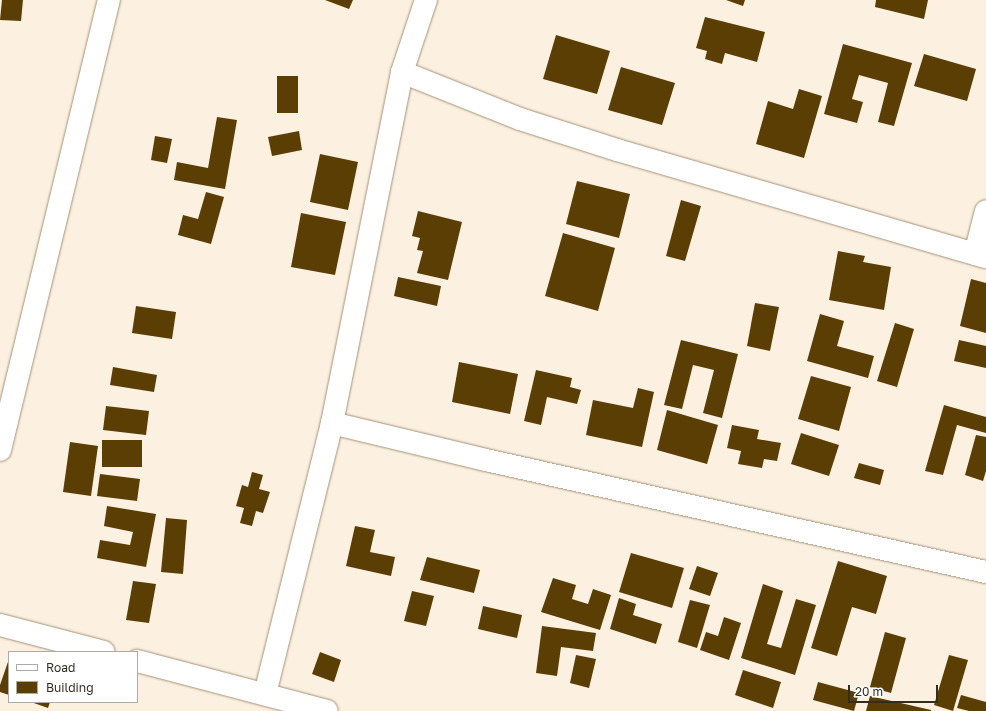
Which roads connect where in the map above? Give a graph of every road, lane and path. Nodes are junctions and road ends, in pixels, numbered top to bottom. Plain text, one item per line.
1 (109, 0) edge
2 (426, 0) edge
3 (402, 72) junction
4 (986, 211) edge
5 (980, 255) edge
6 (332, 423) junction
7 (0, 450) edge
8 (986, 572) edge
9 (0, 625) edge
10 (100, 651) edge
11 (138, 661) edge
12 (265, 694) junction
13 (327, 711) edge

1 - 7 street
2 - 3 street
3 - 5 street
3 - 6 street
4 - 5 street
6 - 8 street
6 - 12 street
9 - 10 street
11 - 12 street
12 - 13 street

